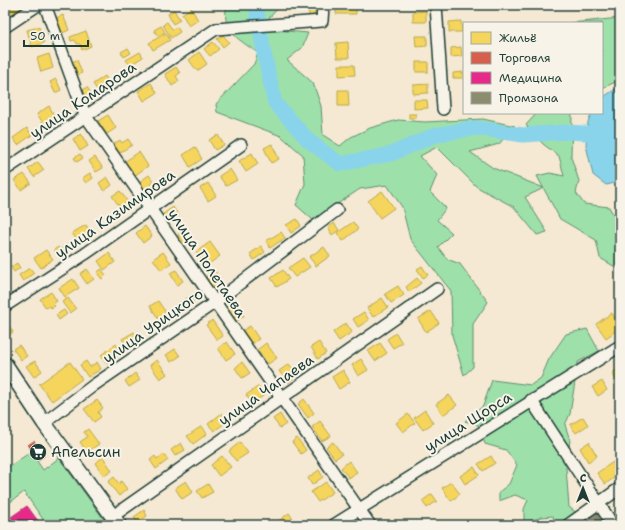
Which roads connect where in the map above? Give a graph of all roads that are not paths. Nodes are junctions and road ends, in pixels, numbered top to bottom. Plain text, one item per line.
1 (38, 5) edge
2 (45, 5) edge
3 (323, 5) edge
4 (436, 5) edge
5 (5, 27) edge
6 (443, 109) dead end
7 (85, 116) junction
8 (241, 145) dead end
9 (5, 170) edge
10 (151, 208) junction
11 (337, 210) dead end
12 (437, 289) dead end
13 (214, 303) junction
14 (5, 306) edge
15 (620, 346) edge
16 (5, 364) edge
17 (282, 397) junction
18 (531, 400) junction
19 (44, 423) junction
20 (620, 488) edge
21 (598, 503) junction
22 (358, 509) junction
23 (116, 520) edge
24 (334, 525) edge
25 (370, 525) edge
26 (568, 525) edge
27 (613, 525) edge

1 - 5 street
2 - 7 street, улица Полетаева
3 - 7 street, улица Комарова
4 - 6 street
7 - 9 street, улица Комарова
7 - 10 street, улица Полетаева
8 - 10 street, улица Казимирова
10 - 13 street, улица Полетаева
10 - 14 street, улица Казимирова
11 - 13 street, улица Урицкого
12 - 17 street, улица Чапаева
13 - 17 street, улица Полетаева
13 - 19 street, улица Урицкого
15 - 18 street, улица Щорса
16 - 19 main road
17 - 22 street, улица Полетаева
17 - 23 street, улица Чапаева
18 - 21 street
18 - 22 street, улица Щорса
19 - 23 main road
20 - 21 street
21 - 26 street
21 - 27 street
22 - 24 street, улица Щорса
22 - 25 street, улица Полетаева

